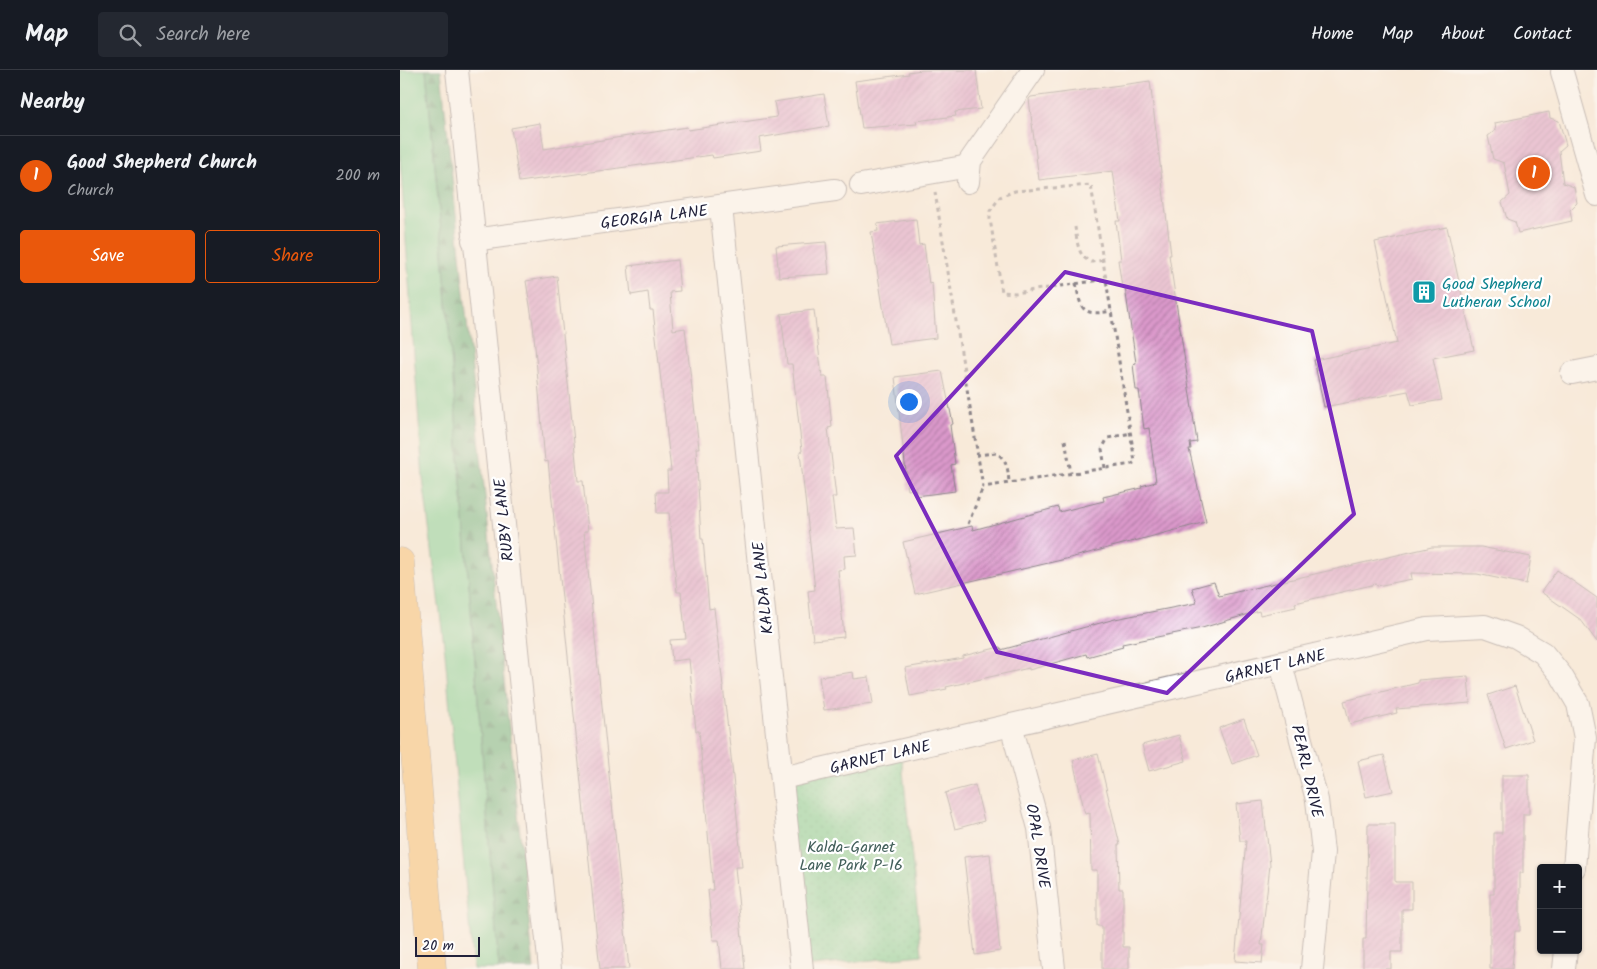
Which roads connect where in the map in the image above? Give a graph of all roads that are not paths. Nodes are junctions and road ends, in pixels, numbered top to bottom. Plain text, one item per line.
1 (457, 70) edge
2 (1033, 70) edge
3 (1561, 71) edge
4 (861, 185) dead end
5 (835, 190) dead end
6 (1597, 195) edge
7 (721, 207) junction
8 (473, 240) junction
9 (1597, 368) edge
10 (1572, 373) dead end
11 (400, 562) edge
12 (1281, 664) junction
13 (1011, 725) junction
14 (782, 778) junction
15 (1574, 864) edge
16 (1566, 954) edge
17 (432, 969) edge
18 (550, 969) edge
19 (802, 969) edge
20 (1054, 969) edge
21 (1312, 969) edge
22 (1564, 969) edge

1 - 8 street, RUBY LANE
2 - 4 street
3 - 6 street
5 - 7 street, GEORGIA LANE
7 - 8 street, GEORGIA LANE
7 - 14 street, KALDA LANE
8 - 18 street, RUBY LANE
9 - 10 street
11 - 17 highway
12 - 13 street, GARNET LANE
12 - 15 street, GARNET LANE
12 - 21 street, PEARL DRIVE
13 - 14 street, GARNET LANE
13 - 20 street, OPAL DRIVE
14 - 19 street, KALDA LANE
16 - 22 street

